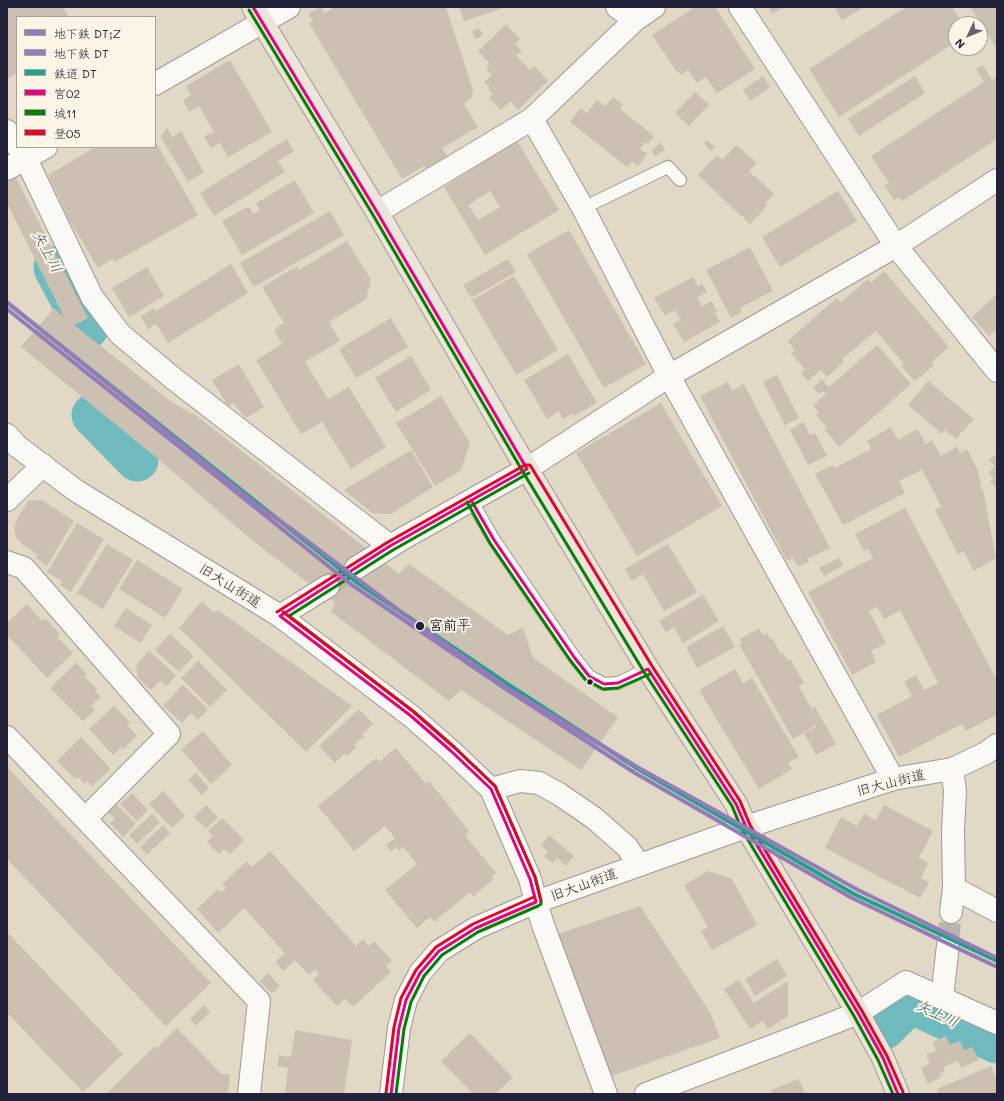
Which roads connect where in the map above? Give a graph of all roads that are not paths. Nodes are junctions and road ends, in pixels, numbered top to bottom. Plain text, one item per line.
1 (289, 7) edge
2 (617, 7) edge
3 (654, 7) edge
4 (740, 7) edge
5 (258, 14) edge
6 (635, 20) junction
7 (156, 83) edge
8 (532, 119) junction
9 (7, 131) edge
10 (43, 148) edge
11 (16, 157) edge
12 (680, 180) dead end
13 (997, 180) edge
14 (583, 208) junction
15 (377, 212) junction
16 (896, 246) junction
17 (997, 371) edge
18 (670, 376) junction
19 (7, 435) edge
20 (43, 465) junction
21 (527, 468) junction
22 (7, 500) edge
23 (471, 500) junction
24 (390, 546) junction
25 (7, 562) edge
26 (356, 568) tunnel mouth
27 (328, 586) tunnel mouth
28 (280, 616) junction
29 (648, 669) junction
30 (7, 737) edge
31 (997, 745) edge
32 (952, 769) junction
33 (893, 779) junction
34 (492, 789) junction
35 (84, 819) junction
36 (746, 827) junction
37 (639, 865) junction
38 (954, 888) junction
39 (536, 902) junction
40 (997, 911) edge
41 (951, 912) tunnel mouth
42 (948, 946) tunnel mouth
43 (942, 998) junction
44 (858, 1013) junction
45 (997, 1023) edge
46 (249, 1094) edge
47 (391, 1094) edge
48 (606, 1094) edge
49 (646, 1094) edge
50 (898, 1094) edge

1 - 5 street
2 - 6 street
3 - 6 street
4 - 16 street
5 - 7 street
5 - 15 main road
6 - 8 street
8 - 14 street
8 - 15 street
9 - 11 street
10 - 11 street
11 - 24 street
12 - 14 lane
13 - 16 street
14 - 18 street
15 - 21 main road
16 - 17 street
16 - 18 street
18 - 21 street
18 - 33 street
19 - 20 street, 旧大山街道
20 - 22 street
20 - 28 street, 旧大山街道
21 - 23 street
21 - 29 main road
23 - 24 street
23 - 29 lane
24 - 26 street
25 - 35 street
27 - 28 street
28 - 34 street, 旧大山街道
29 - 36 main road
30 - 35 street
31 - 32 street, 旧大山街道
32 - 33 street, 旧大山街道
32 - 38 street
33 - 36 street, 旧大山街道
34 - 37 street
34 - 39 street, 旧大山街道
35 - 46 street
36 - 37 street, 旧大山街道
36 - 44 main road
37 - 39 street, 旧大山街道
38 - 40 street
38 - 41 street
39 - 47 street
39 - 48 street
42 - 43 street
43 - 44 street
43 - 45 street
44 - 49 street
44 - 50 main road

